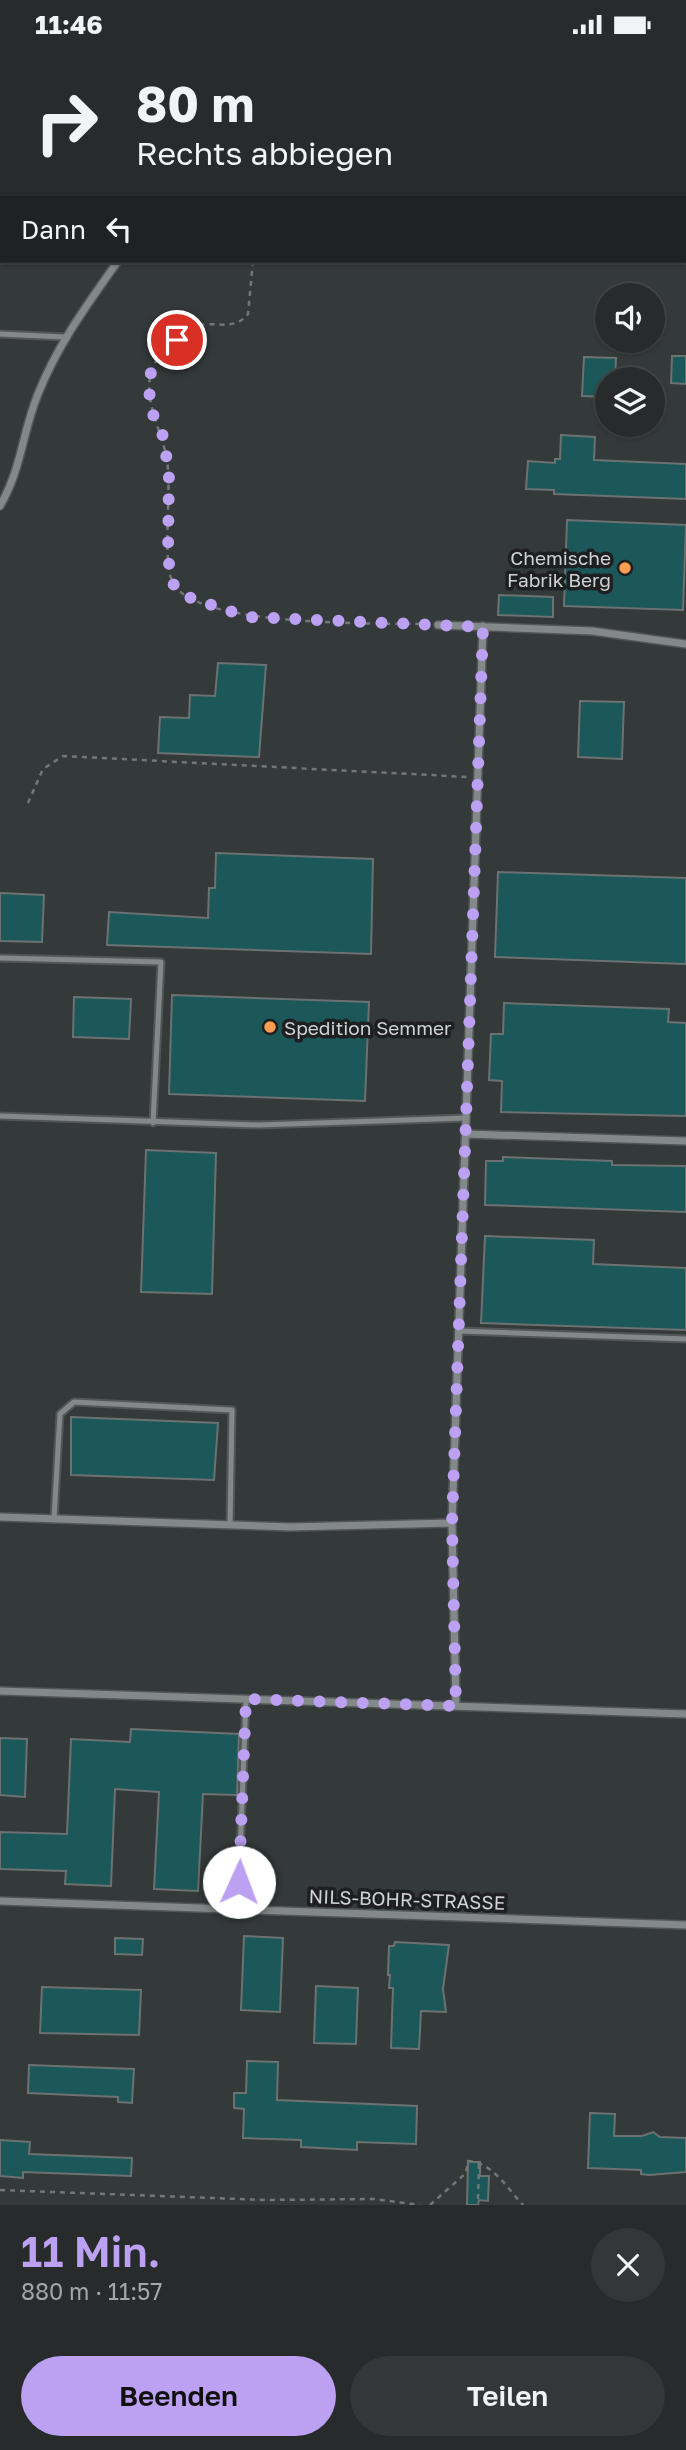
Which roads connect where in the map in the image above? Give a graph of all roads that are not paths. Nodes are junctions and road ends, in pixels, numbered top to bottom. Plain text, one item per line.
1 (117, 263) edge
2 (0, 334) edge
3 (64, 337) junction
4 (0, 506) edge
5 (438, 625) road end
6 (483, 627) junction
7 (686, 644) edge
8 (0, 958) edge
9 (0, 1116) edge
10 (466, 1118) junction
11 (153, 1123) junction
12 (466, 1134) junction
13 (686, 1141) edge
14 (459, 1331) junction
15 (686, 1339) edge
16 (0, 1517) edge
17 (54, 1519) junction
18 (452, 1523) junction
19 (230, 1525) junction
20 (0, 1691) edge
21 (246, 1699) junction
22 (456, 1706) junction
23 (686, 1714) edge
24 (0, 1901) edge
25 (238, 1908) junction
26 (686, 1925) edge

1 - 3 street
2 - 3 lane
3 - 4 street
5 - 6 street
6 - 7 street
6 - 10 street
8 - 11 lane
9 - 11 lane
10 - 11 lane
10 - 12 street
12 - 13 street
12 - 14 street
14 - 15 lane
14 - 18 street
16 - 17 street
17 - 19 street
17 - 19 lane
18 - 19 street
18 - 22 street
20 - 21 street
21 - 22 street
21 - 25 lane
22 - 23 street
24 - 25 street, NILS-BOHR-STRASSE
25 - 26 street, NILS-BOHR-STRASSE

